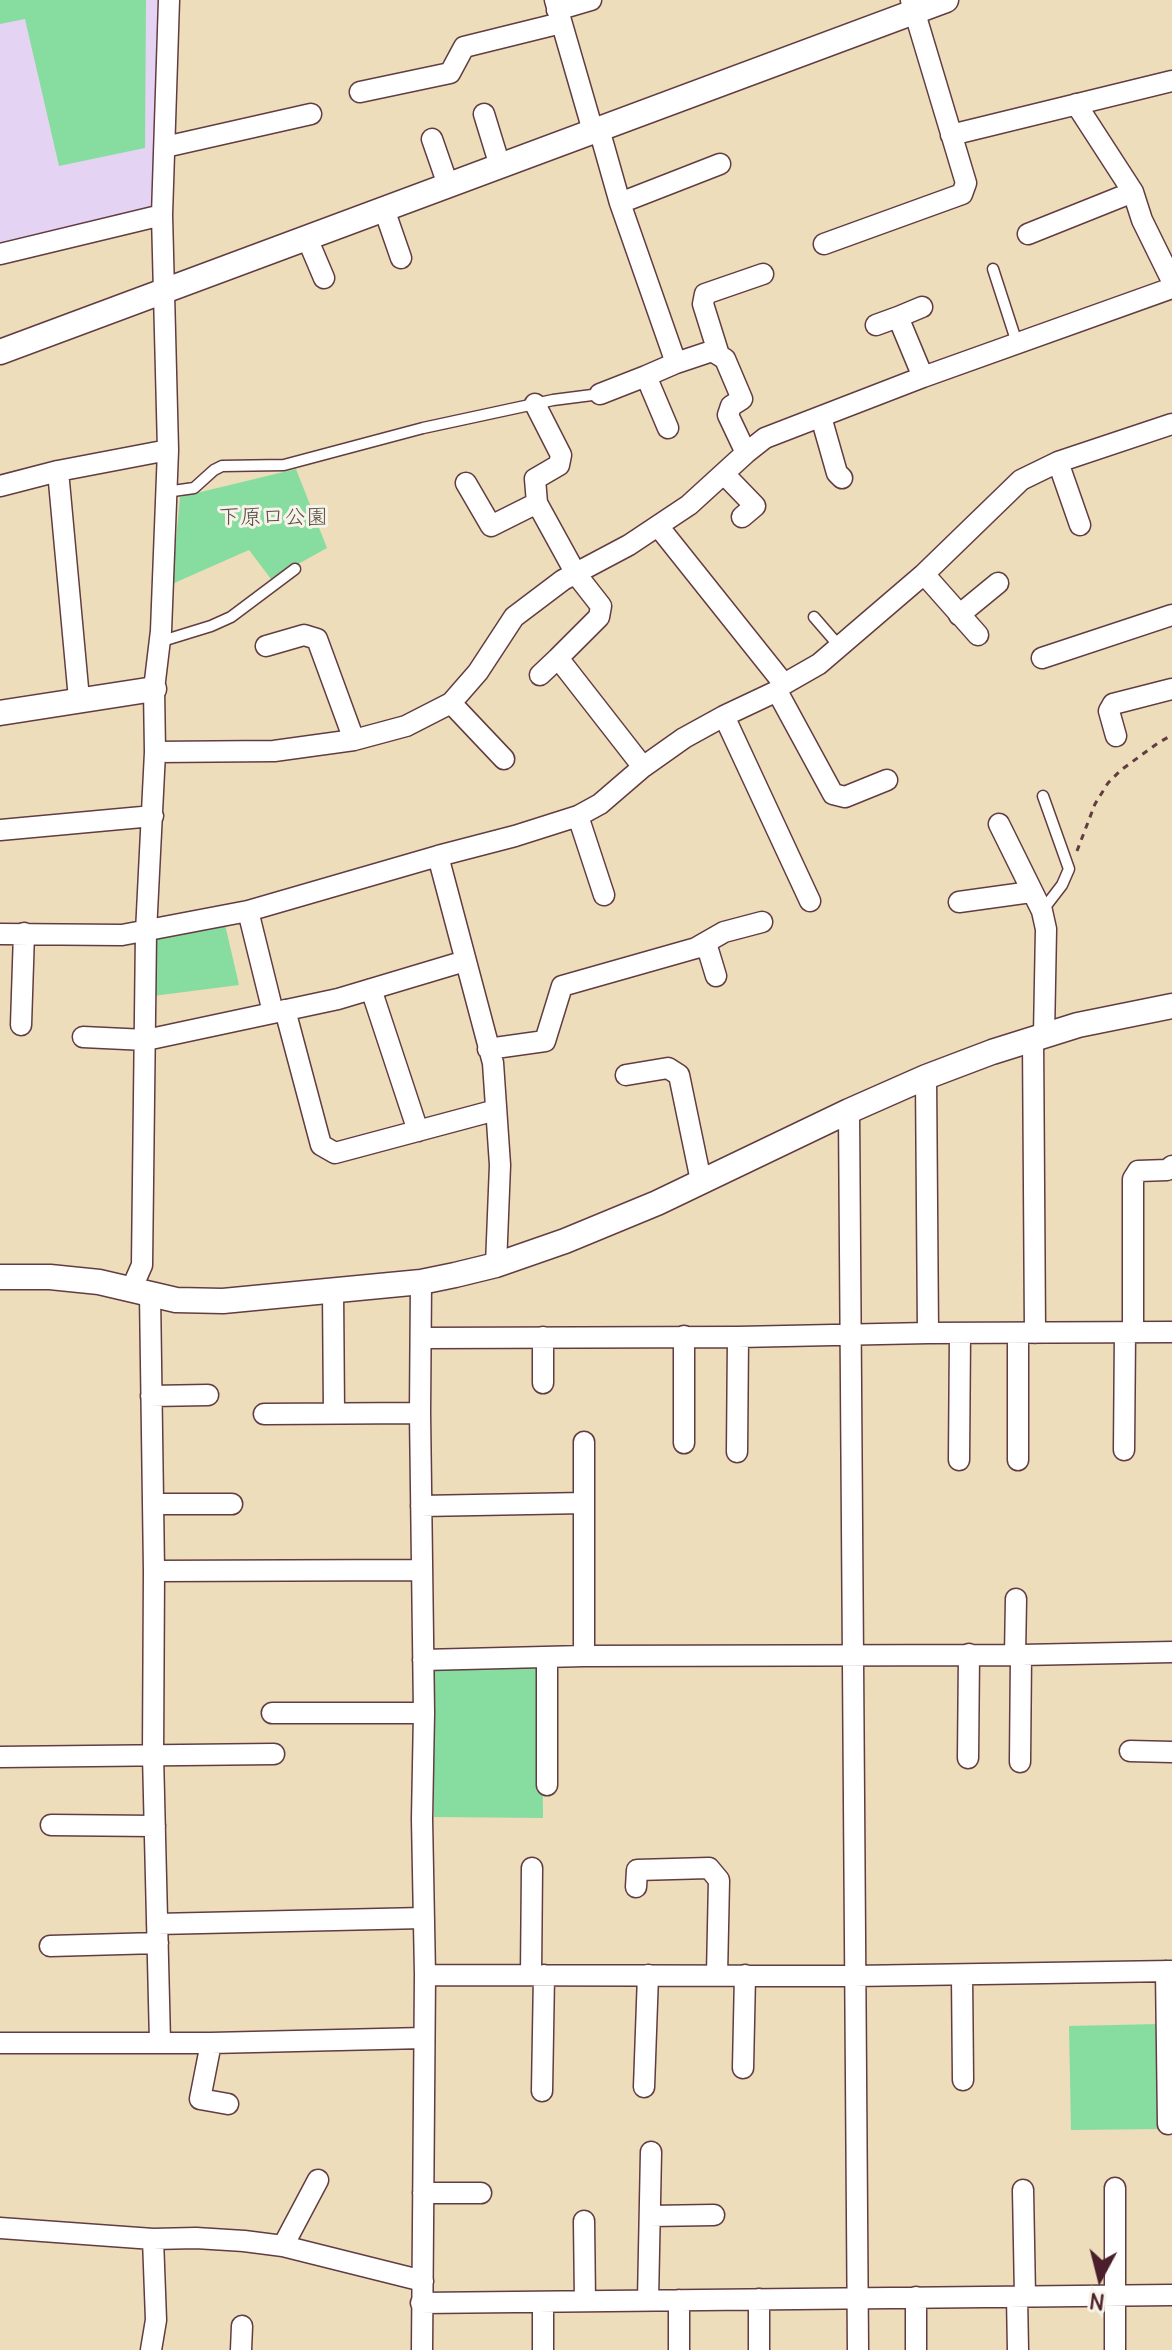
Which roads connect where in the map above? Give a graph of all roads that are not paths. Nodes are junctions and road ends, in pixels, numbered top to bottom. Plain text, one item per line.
1 (169, 0) edge
2 (591, 0) edge
3 (946, 0) edge
4 (912, 6) edge
5 (558, 11) edge
6 (1172, 81) edge
7 (360, 92) dead end
8 (1076, 104) junction
9 (311, 114) dead end
10 (484, 114) dead end
11 (596, 130) junction
12 (951, 135) junction
13 (432, 139) dead end
14 (165, 147) junction
15 (720, 164) dead end
16 (500, 166) junction
17 (448, 185) junction
18 (1133, 192) junction
19 (620, 203) junction
20 (384, 209) junction
21 (162, 215) junction
22 (1028, 234) dead end
23 (307, 238) junction
24 (824, 244) dead end
25 (0, 254) edge
26 (401, 258) dead end
27 (993, 269) dead end
28 (763, 274) dead end
29 (324, 278) dead end
30 (1172, 281) edge
31 (1172, 288) edge
32 (164, 291) junction
33 (922, 307) dead end
34 (898, 317) junction
35 (876, 325) dead end
36 (1017, 343) junction
37 (0, 352) edge
38 (719, 355) junction
39 (676, 363) junction
40 (646, 376) junction
41 (923, 377) junction
42 (600, 394) joint
43 (535, 404) junction
44 (821, 417) junction
45 (1172, 424) edge
46 (668, 428) dead end
47 (168, 450) junction
48 (746, 453) junction
49 (1058, 462) junction
50 (58, 471) junction
51 (724, 474) junction
52 (842, 478) dead end
53 (466, 483) dead end
54 (0, 486) edge
55 (166, 492) junction
56 (537, 503) junction
57 (756, 505) dead end
58 (1080, 525) dead end
59 (658, 526) junction
60 (295, 569) dead end
61 (576, 574) junction
62 (924, 574) junction
63 (998, 583) dead end
64 (959, 615) junction
65 (1172, 615) edge
66 (814, 617) dead end
67 (978, 635) dead end
68 (159, 642) junction
69 (266, 646) dead end
70 (840, 647) junction
71 (558, 658) junction
72 (1042, 658) dead end
73 (540, 675) dead end
74 (780, 688) junction
75 (154, 689) junction
76 (1172, 689) edge
77 (79, 699) junction
78 (451, 703) junction
79 (0, 713) edge
80 (724, 716) junction
81 (1116, 736) dead end
82 (354, 740) junction
83 (155, 752) junction
84 (504, 759) dead end
85 (643, 767) junction
86 (887, 780) dead end
87 (1043, 796) dead end
88 (153, 816) junction
89 (578, 816) junction
90 (999, 824) dead end
91 (0, 830) edge
92 (438, 856) junction
93 (1031, 892) junction
94 (604, 895) dead end
95 (810, 901) dead end
96 (959, 902) dead end
97 (248, 911) junction
98 (1042, 911) junction
99 (762, 922) dead end
100 (146, 932) junction
101 (24, 933) junction
102 (0, 934) edge
103 (706, 943) junction
104 (465, 961) junction
105 (716, 976) dead end
106 (371, 989) junction
107 (1172, 1006) edge
108 (279, 1011) junction
109 (21, 1025) dead end
110 (83, 1037) dead end
111 (1038, 1037) junction
112 (146, 1040) junction
113 (488, 1049) junction
114 (626, 1075) dead end
115 (926, 1077) junction
116 (496, 1110) junction
117 (849, 1111) junction
118 (418, 1131) junction
119 (1172, 1166) edge
120 (701, 1181) junction
121 (496, 1265) junction
122 (0, 1277) edge
123 (421, 1282) junction
124 (333, 1291) junction
125 (140, 1292) junction
126 (1129, 1332) junction
127 (1172, 1332) edge
128 (928, 1333) junction
129 (1026, 1333) junction
130 (960, 1334) junction
131 (684, 1336) junction
132 (850, 1336) junction
133 (543, 1337) junction
134 (738, 1337) junction
135 (422, 1338) junction
136 (543, 1383) dead end
137 (208, 1395) dead end
138 (151, 1396) junction
139 (334, 1413) junction
140 (420, 1413) junction
141 (264, 1414) dead end
142 (584, 1442) dead end
143 (684, 1443) dead end
144 (1124, 1450) dead end
145 (737, 1452) dead end
146 (959, 1460) dead end
147 (1018, 1460) dead end
148 (584, 1503) junction
149 (153, 1504) junction
150 (232, 1504) dead end
151 (421, 1506) junction
152 (421, 1570) junction
153 (154, 1571) junction
154 (1016, 1599) dead end
155 (1172, 1652) edge
156 (962, 1654) junction
157 (1018, 1655) junction
158 (584, 1656) junction
159 (852, 1656) junction
160 (547, 1657) junction
161 (423, 1660) junction
162 (272, 1713) dead end
163 (424, 1713) junction
164 (1130, 1751) dead end
165 (1172, 1752) edge
166 (274, 1754) dead end
167 (153, 1755) junction
168 (0, 1757) edge
169 (962, 1758) dead end
170 (1020, 1762) dead end
171 (547, 1785) dead end
172 (51, 1825) dead end
173 (155, 1826) junction
174 (532, 1868) dead end
175 (636, 1871) dead end
176 (423, 1918) junction
177 (158, 1933) junction
178 (50, 1946) dead end
179 (1169, 1971) edge
180 (425, 1975) junction
181 (538, 1975) junction
182 (648, 1975) junction
183 (717, 1975) junction
184 (745, 1975) junction
185 (962, 1975) junction
186 (854, 1976) junction
187 (424, 2038) junction
188 (160, 2042) junction
189 (0, 2043) edge
190 (211, 2043) junction
191 (743, 2068) dead end
192 (963, 2080) dead end
193 (644, 2087) dead end
194 (542, 2091) dead end
195 (228, 2104) dead end
196 (1168, 2124) dead end
197 (651, 2152) dead end
198 (318, 2180) dead end
199 (1115, 2188) dead end
200 (1023, 2190) dead end
201 (423, 2193) junction
202 (481, 2193) dead end
203 (714, 2215) dead end
204 (650, 2216) junction
205 (584, 2221) dead end
206 (0, 2228) edge
207 (153, 2239) junction
208 (283, 2246) junction
209 (423, 2281) junction
210 (1115, 2295) junction
211 (1172, 2295) edge
212 (1021, 2296) junction
213 (916, 2297) junction
214 (857, 2298) junction
215 (759, 2299) junction
216 (648, 2300) junction
217 (679, 2300) junction
218 (585, 2301) junction
219 (543, 2302) junction
220 (421, 2303) junction
221 (242, 2326) dead end
222 (151, 2350) edge
223 (241, 2350) edge
224 (422, 2350) edge
225 (543, 2350) edge
226 (679, 2350) edge
227 (759, 2350) edge
228 (858, 2350) edge
229 (916, 2350) edge
230 (1018, 2350) edge
231 (1115, 2350) edge

1 - 14 street
2 - 5 street
3 - 4 street
4 - 11 street
4 - 12 street
5 - 7 street
5 - 11 street
6 - 8 street
8 - 12 street
8 - 18 street
9 - 14 street
10 - 16 street
11 - 16 street
11 - 19 street
12 - 24 street
13 - 17 street
14 - 21 street
15 - 19 street
16 - 17 street
17 - 20 street
18 - 22 street
18 - 30 street
19 - 39 street
20 - 23 street
20 - 26 street
21 - 25 street
21 - 32 street
23 - 29 street
23 - 32 street
27 - 36 lane
28 - 38 street
31 - 36 street
32 - 37 street
32 - 47 street
33 - 34 street
34 - 35 street
34 - 41 street
36 - 41 street
38 - 39 street
38 - 48 street
39 - 40 street
40 - 42 street
40 - 46 street
41 - 44 street
42 - 43 lane
43 - 55 lane
43 - 56 street
44 - 48 street
44 - 52 street
45 - 49 street
47 - 50 street
47 - 55 street
48 - 51 street
49 - 58 street
49 - 62 street
50 - 54 street
50 - 77 street
51 - 57 street
51 - 59 street
53 - 56 street
55 - 68 street
56 - 61 street
59 - 61 street
59 - 74 street
60 - 68 lane
61 - 71 street
61 - 78 street
62 - 64 street
62 - 70 street
63 - 64 street
64 - 67 street
65 - 72 street
66 - 70 lane
68 - 75 street
69 - 82 street
70 - 74 street
71 - 73 street
71 - 85 street
74 - 80 street
74 - 86 street
75 - 77 street
75 - 83 street
76 - 81 street
77 - 79 street
78 - 82 street
78 - 84 street
80 - 85 street
80 - 95 street
82 - 83 street
83 - 88 street
85 - 89 street
87 - 98 lane
88 - 91 street
88 - 100 street
89 - 92 street
89 - 94 street
90 - 93 street
92 - 97 street
92 - 104 street
93 - 96 street
93 - 98 street
97 - 100 street
97 - 108 street
98 - 111 street
99 - 103 street
100 - 101 street
100 - 112 street
101 - 102 street
101 - 109 street
103 - 105 street
103 - 113 street
104 - 106 street
104 - 113 street
106 - 108 street
106 - 118 street
107 - 111 street
108 - 112 street
108 - 118 street
110 - 112 street
111 - 115 street
111 - 129 street
112 - 125 street
113 - 116 street
114 - 120 street
115 - 117 street
115 - 128 street
116 - 118 street
116 - 121 street
117 - 120 street
117 - 132 street
119 - 126 street
120 - 121 street
121 - 123 street
122 - 125 street
123 - 124 street
123 - 135 street
124 - 125 street
124 - 139 street
125 - 138 street
126 - 127 street
126 - 129 street
126 - 144 street
128 - 130 street
128 - 132 street
129 - 130 street
129 - 147 street
130 - 146 street
131 - 133 street
131 - 134 street
131 - 143 street
132 - 134 street
132 - 159 street
133 - 135 street
133 - 136 street
134 - 145 street
135 - 140 street
137 - 138 street
138 - 149 street
139 - 140 street
139 - 141 street
140 - 151 street
142 - 148 street
148 - 151 street
148 - 158 street
149 - 150 street
149 - 153 street
151 - 152 street
152 - 153 street
152 - 161 street
153 - 167 street
154 - 157 street
155 - 157 street
156 - 157 street
156 - 159 street
156 - 169 street
157 - 170 street
158 - 159 street
158 - 160 street
159 - 186 street
160 - 161 street
160 - 171 street
161 - 163 street
162 - 163 street
163 - 176 street
164 - 165 street
166 - 167 street
167 - 168 street
167 - 173 street
172 - 173 street
173 - 177 street
174 - 181 street
175 - 183 street
176 - 177 street
176 - 180 street
177 - 178 street
177 - 188 street
179 - 185 street
179 - 196 street
180 - 181 street
180 - 187 street
181 - 182 street
181 - 194 street
182 - 183 street
182 - 193 street
183 - 184 street
184 - 186 street
184 - 191 street
185 - 186 street
185 - 192 street
186 - 214 street
187 - 190 street
187 - 201 street
188 - 189 street
188 - 190 street
190 - 195 street
197 - 204 street
198 - 208 street
199 - 210 street
200 - 212 street
201 - 202 street
201 - 209 street
203 - 204 street
204 - 216 street
205 - 218 street
206 - 207 street
207 - 208 street
207 - 222 street
208 - 209 street
209 - 220 street
210 - 211 street
210 - 212 street
210 - 231 street
212 - 213 street
212 - 230 street
213 - 214 street
213 - 229 street
214 - 215 street
214 - 228 street
215 - 217 street
215 - 227 street
216 - 217 street
216 - 218 street
217 - 226 street
218 - 219 street
219 - 220 street
219 - 225 street
220 - 224 street
221 - 223 street

